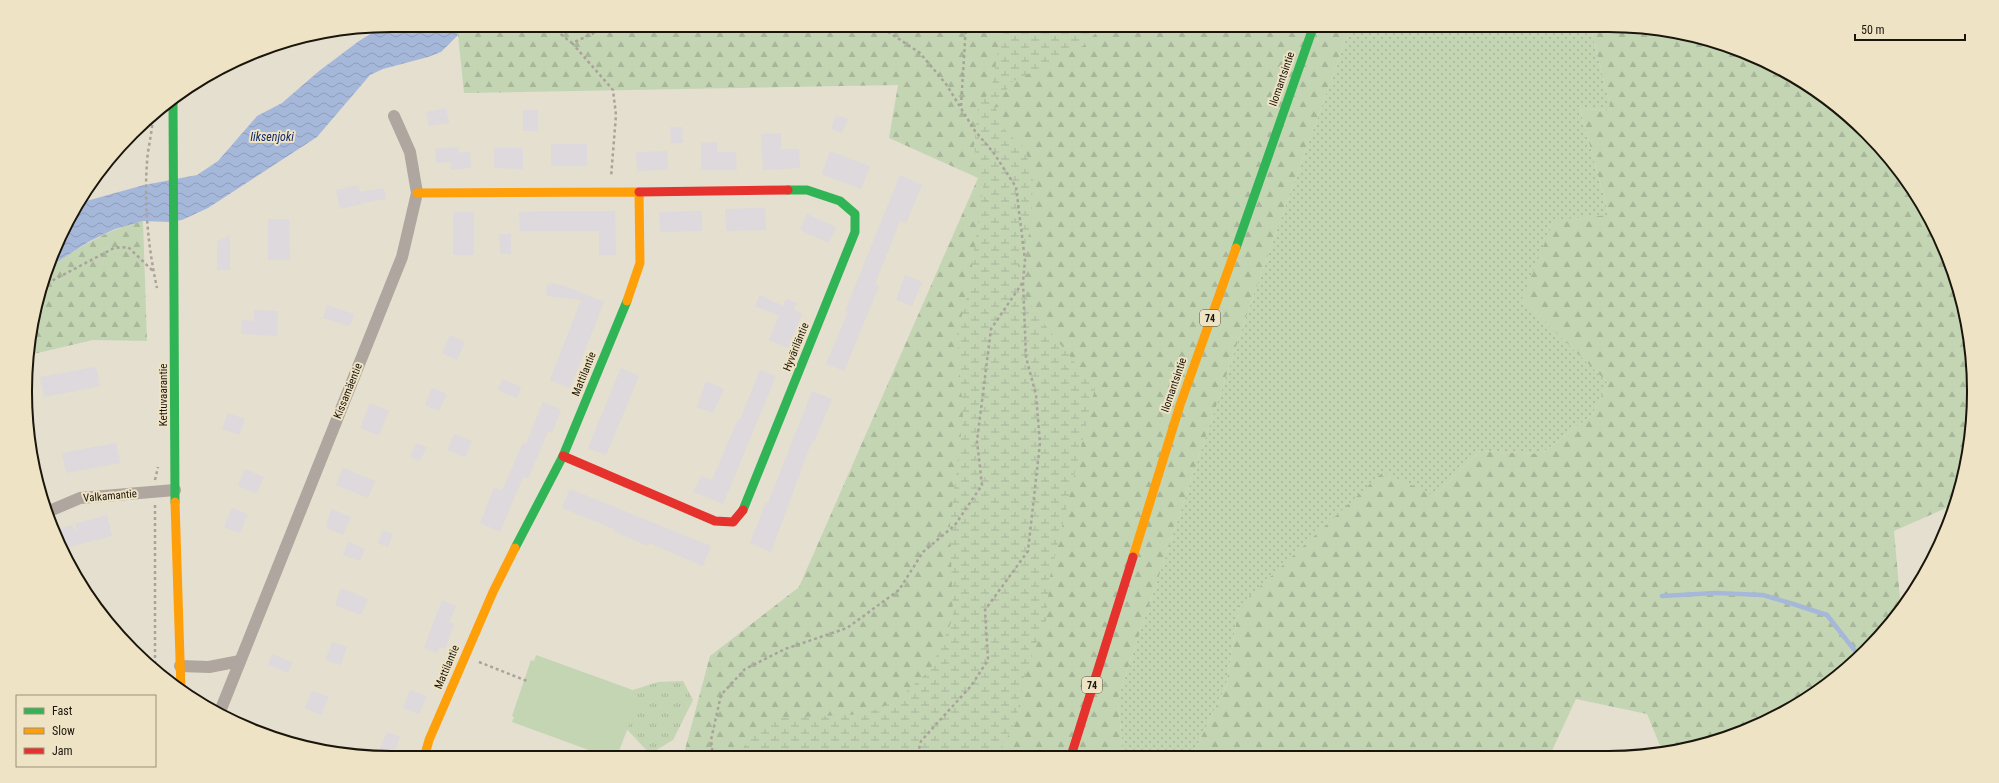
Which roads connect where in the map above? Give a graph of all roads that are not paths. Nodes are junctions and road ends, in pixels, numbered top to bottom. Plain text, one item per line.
1 (1312, 32) edge
2 (173, 106) edge
3 (394, 116) dead end
4 (639, 192) junction
5 (417, 193) junction
6 (563, 456) junction
7 (176, 490) junction
8 (52, 510) edge
9 (240, 662) junction
10 (180, 666) junction
11 (181, 682) edge
12 (221, 708) edge
13 (426, 751) edge
14 (1073, 751) edge

1 - 14 street, Ilomantsintie / 74
2 - 7 street, Kettuvaarantie
3 - 5 street, Kissamäentie
4 - 5 street
4 - 6 street, Mattilantie
4 - 6 street, Hyväriläntie
5 - 9 street, Kissamäentie
6 - 13 street, Mattilantie
7 - 8 street, Valkamantie
7 - 10 street, Kettuvaarantie
9 - 10 street
9 - 12 street, Kissamäentie
10 - 11 street, Kettuvaarantie

